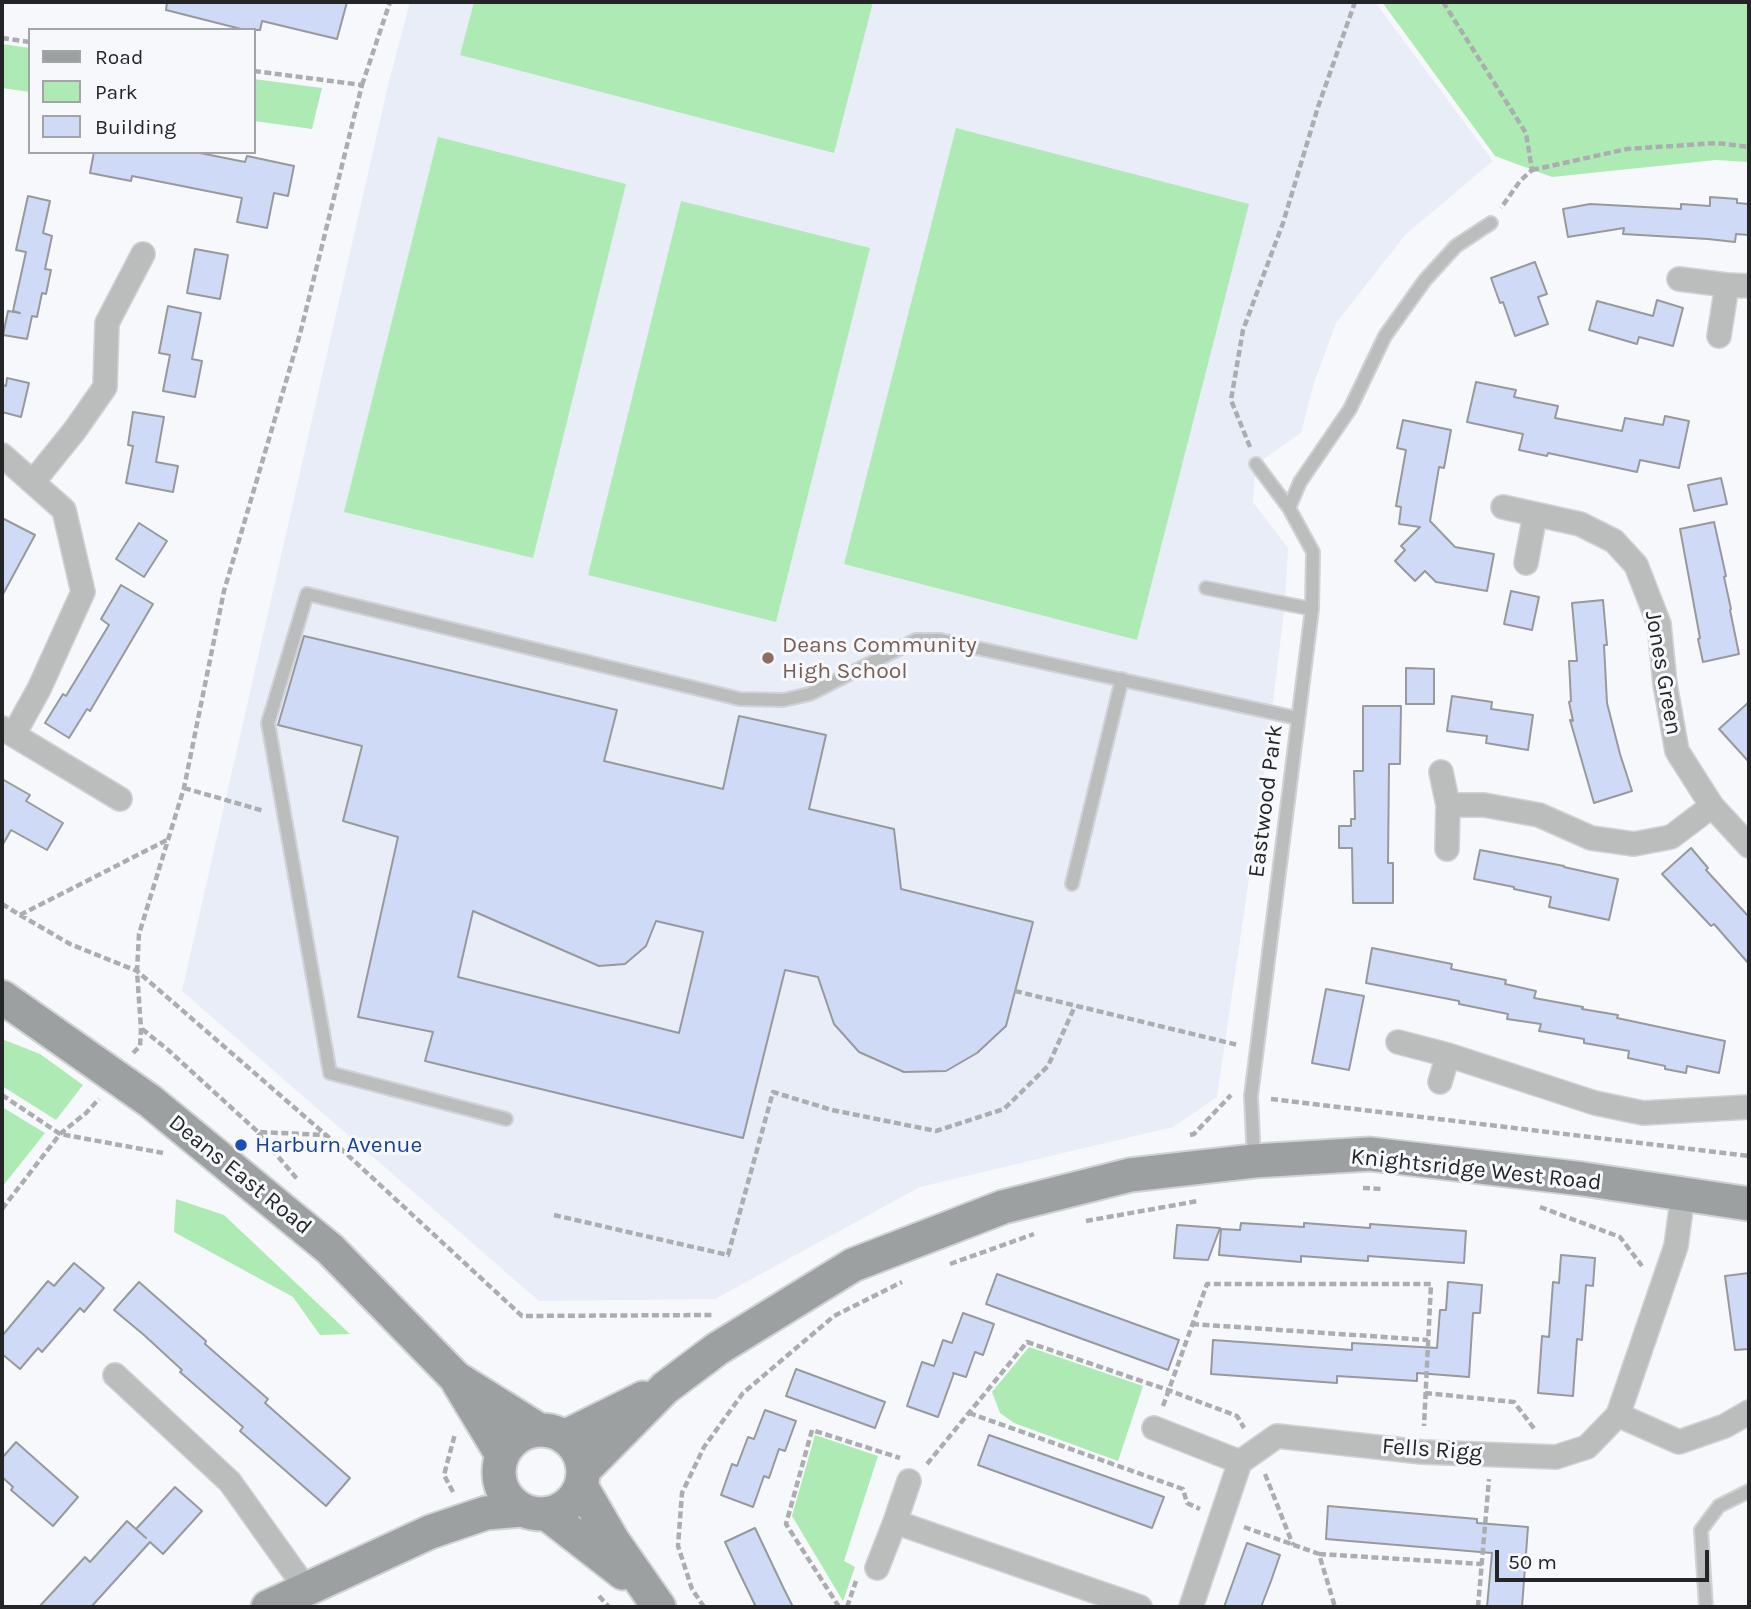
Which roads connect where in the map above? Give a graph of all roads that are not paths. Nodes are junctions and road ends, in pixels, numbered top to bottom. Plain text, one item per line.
1 (1491, 223) road end
2 (144, 254) dead end
3 (1679, 279) dead end
4 (1738, 286) edge
5 (1719, 336) dead end
6 (2, 455) edge
7 (1256, 464) road end
8 (33, 482) junction
9 (1503, 507) dead end
10 (1289, 508) junction
11 (1535, 514) junction
12 (1526, 563) dead end
13 (1206, 588) dead end
14 (1312, 609) junction
15 (1122, 679) junction
16 (1297, 718) junction
17 (8, 731) edge
18 (1441, 772) dead end
19 (120, 799) dead end
20 (1448, 805) junction
21 (1712, 806) junction
22 (1749, 846) edge
23 (1447, 849) dead end
24 (1072, 884) dead end
25 (2, 997) edge
26 (1398, 1042) dead end
27 (1448, 1055) junction
28 (1440, 1082) dead end
29 (1749, 1107) edge
30 (506, 1119) dead end
31 (1254, 1161) junction
32 (1683, 1194) junction
33 (1749, 1204) edge
34 (115, 1375) dead end
35 (456, 1378) junction
36 (665, 1388) junction
37 (1749, 1412) edge
38 (1618, 1415) junction
39 (1154, 1428) road end
40 (551, 1433) junction
41 (1248, 1457) junction
42 (500, 1464) junction
43 (917, 1473) road end
44 (582, 1479) junction
45 (1749, 1491) edge
46 (534, 1512) junction
47 (895, 1522) junction
48 (430, 1532) junction
49 (877, 1568) dead end
50 (307, 1590) junction
51 (654, 1601) edge
52 (268, 1607) edge
53 (1140, 1607) edge
54 (1191, 1607) edge
55 (1706, 1607) edge

1 - 10 lane
2 - 8 street
3 - 4 street
4 - 5 street
6 - 8 street
7 - 10 lane, Eastwood Park
8 - 17 street
9 - 11 street, Jones Green
10 - 14 lane, Eastwood Park
11 - 12 street
11 - 21 street, Jones Green
13 - 14 lane
14 - 16 lane, Eastwood Park
15 - 16 lane
15 - 24 lane
15 - 30 lane
16 - 31 lane, Eastwood Park
17 - 19 street
18 - 20 street
20 - 21 street
20 - 23 street
21 - 22 street, Jones Green
25 - 35 street, Deans East Road
26 - 27 street
27 - 28 street
27 - 29 street
31 - 32 street, Knightsridge West Road
31 - 36 street, Knightsridge West Road
32 - 33 street, Knightsridge West Road
32 - 38 street, Fells Rigg
34 - 50 street
35 - 40 street, Deans East Road
35 - 42 street, Deans East Road
36 - 40 street, Knightsridge West Road
36 - 44 street, Knightsridge West Road
37 - 38 street
38 - 41 street, Fells Rigg
39 - 41 street
40 - 42 street
40 - 44 street
41 - 54 street
42 - 46 street
42 - 48 street
43 - 47 street
44 - 46 street
44 - 51 street
45 - 55 lane
46 - 48 street
46 - 51 street
47 - 49 street
47 - 53 street
48 - 50 street
50 - 52 street

